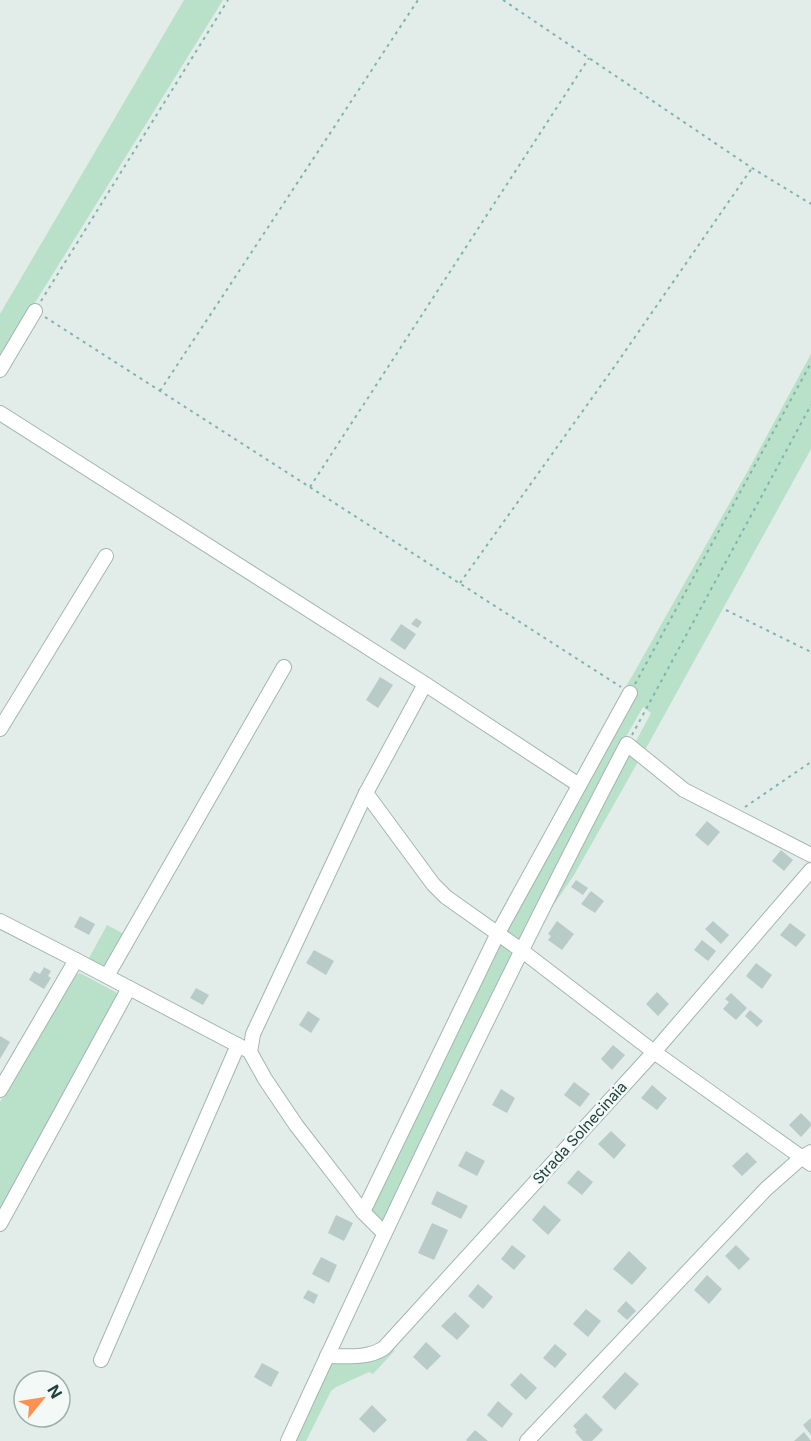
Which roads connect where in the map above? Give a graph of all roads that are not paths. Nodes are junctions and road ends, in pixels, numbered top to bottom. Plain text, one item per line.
1 (35, 311) road end
2 (0, 370) edge
3 (0, 413) edge
4 (106, 556) dead end
5 (284, 667) dead end
6 (425, 684) junction
7 (630, 693) road end
8 (0, 729) edge
9 (579, 785) junction
10 (366, 793) junction
11 (811, 855) edge
12 (811, 870) edge
13 (0, 921) edge
14 (498, 933) junction
15 (521, 950) junction
16 (76, 960) junction
17 (107, 976) junction
18 (129, 988) junction
19 (244, 1049) junction
20 (654, 1052) junction
21 (0, 1090) edge
22 (808, 1158) edge
23 (363, 1212) junction
24 (0, 1224) edge
25 (384, 1233) junction
26 (327, 1356) junction
27 (101, 1360) dead end
28 (288, 1441) edge
29 (527, 1441) edge

1 - 2 street
3 - 6 street
4 - 8 street
5 - 17 street
6 - 9 street
6 - 10 street
7 - 9 street
9 - 14 street
10 - 14 street
10 - 19 street
11 - 15 street
12 - 20 street, Strada Solnecinaia
13 - 16 street
14 - 15 street
14 - 23 street
15 - 20 street
15 - 25 street
16 - 17 street
16 - 21 street
17 - 18 street
18 - 19 street
18 - 24 street
19 - 23 street
19 - 27 street
20 - 22 street
20 - 26 street, Strada Solnecinaia
22 - 29 street
23 - 25 street
25 - 26 street
26 - 28 street

